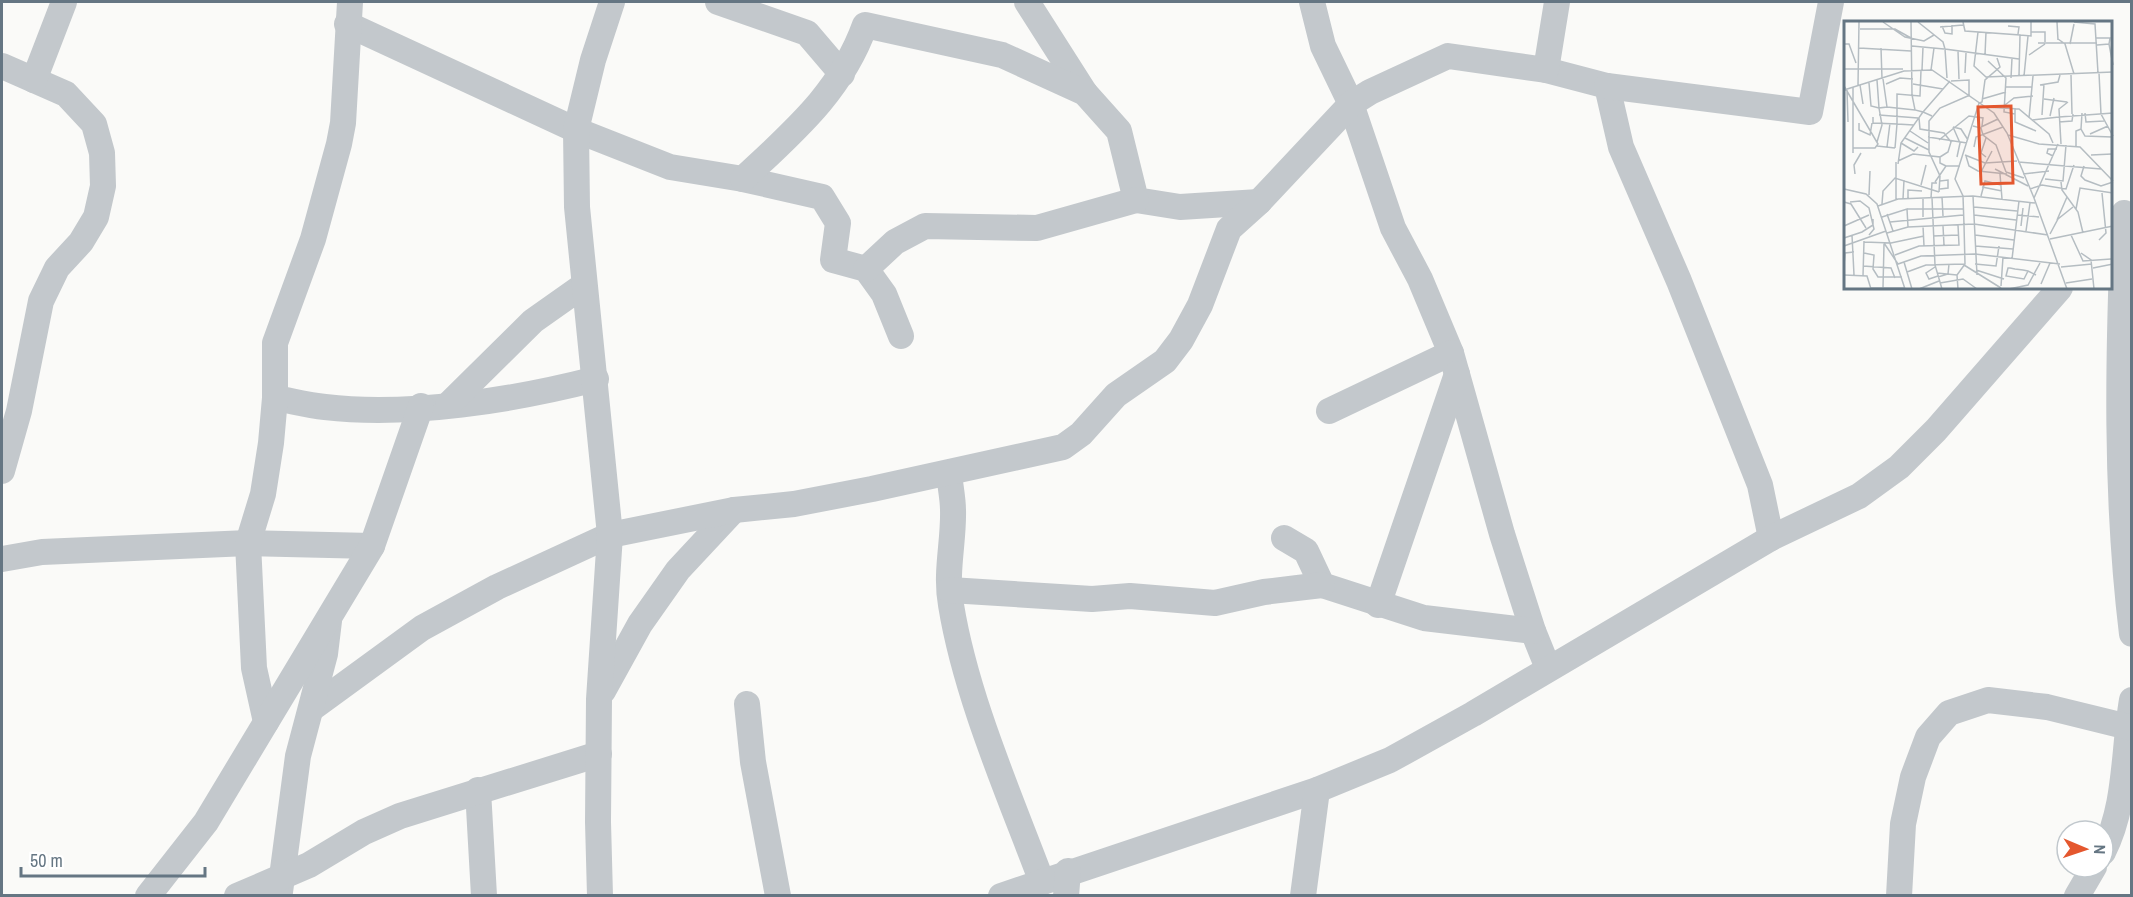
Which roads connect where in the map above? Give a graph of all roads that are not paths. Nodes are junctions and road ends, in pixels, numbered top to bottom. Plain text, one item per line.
1 (64, 2) edge
2 (612, 2) edge
3 (718, 2) edge
4 (1027, 2) edge
5 (1312, 2) edge
6 (1557, 2) edge
7 (1832, 2) edge
8 (348, 13) edge
9 (2, 66) edge
10 (1546, 70) junction
11 (842, 74) junction
12 (34, 80) junction
13 (1607, 86) junction
14 (1085, 93) junction
15 (1351, 104) junction
16 (576, 130) junction
17 (743, 179) junction
18 (1136, 200) junction
19 (1259, 202) junction
20 (2122, 214) edge
21 (866, 269) junction
22 (584, 285) junction
23 (2058, 290) edge
24 (901, 336) dead end
25 (1454, 363) junction
26 (596, 379) junction
27 (275, 398) junction
28 (448, 405) junction
29 (421, 406) junction
30 (1329, 411) dead end
31 (2, 471) edge
32 (949, 473) junction
33 (734, 510) junction
34 (610, 535) junction
35 (1284, 538) dead end
36 (1771, 538) junction
37 (248, 543) junction
38 (372, 546) junction
39 (2, 559) edge
40 (1322, 585) junction
41 (950, 590) junction
42 (1378, 604) junction
43 (330, 612) junction
44 (1533, 631) junction
45 (2132, 634) edge
46 (1548, 668) junction
47 (599, 699) junction
48 (2132, 700) edge
49 (747, 705) dead end
50 (311, 709) junction
51 (266, 722) junction
52 (2129, 728) edge
53 (599, 754) junction
54 (478, 790) junction
55 (1317, 790) junction
56 (2115, 826) edge
57 (2087, 879) edge
58 (1042, 882) junction
59 (1067, 884) edge
60 (281, 886) edge
61 (148, 896) edge
62 (237, 896) edge
63 (484, 896) edge
64 (600, 896) edge
65 (778, 896) edge
66 (1001, 896) edge
67 (1303, 896) edge
68 (1899, 896) edge
69 (2077, 896) edge

1 - 12 street
2 - 16 street
3 - 11 street
4 - 14 street
5 - 15 street
6 - 10 street
7 - 13 street
8 - 16 street
8 - 27 street
9 - 12 street
10 - 13 street
10 - 15 street
11 - 14 street
11 - 17 street
12 - 31 street
13 - 36 street
14 - 18 street
15 - 19 street
15 - 25 street
16 - 17 street
16 - 22 street
17 - 21 street
18 - 19 street
18 - 21 street
19 - 32 street
20 - 45 street
21 - 24 street
22 - 26 street
22 - 28 street
23 - 36 street
25 - 30 street
25 - 42 street
25 - 44 street
26 - 28 street
26 - 34 street
27 - 29 street
27 - 37 street
28 - 29 street
29 - 38 street
32 - 33 street
32 - 41 street
33 - 34 street
33 - 47 street
34 - 47 street
34 - 50 street
35 - 40 street
36 - 46 street
37 - 38 street
37 - 39 street
37 - 51 street
38 - 43 street
40 - 41 street
40 - 42 street
41 - 58 street
42 - 44 street
43 - 50 street
43 - 51 street
44 - 46 street
46 - 55 street
47 - 53 street
48 - 52 street
49 - 65 street
50 - 60 street
51 - 61 street
52 - 56 street
52 - 68 street
53 - 54 street
53 - 64 street
54 - 60 street
54 - 63 street
55 - 59 street
55 - 67 street
57 - 69 street
58 - 59 street
58 - 66 street
60 - 62 street

